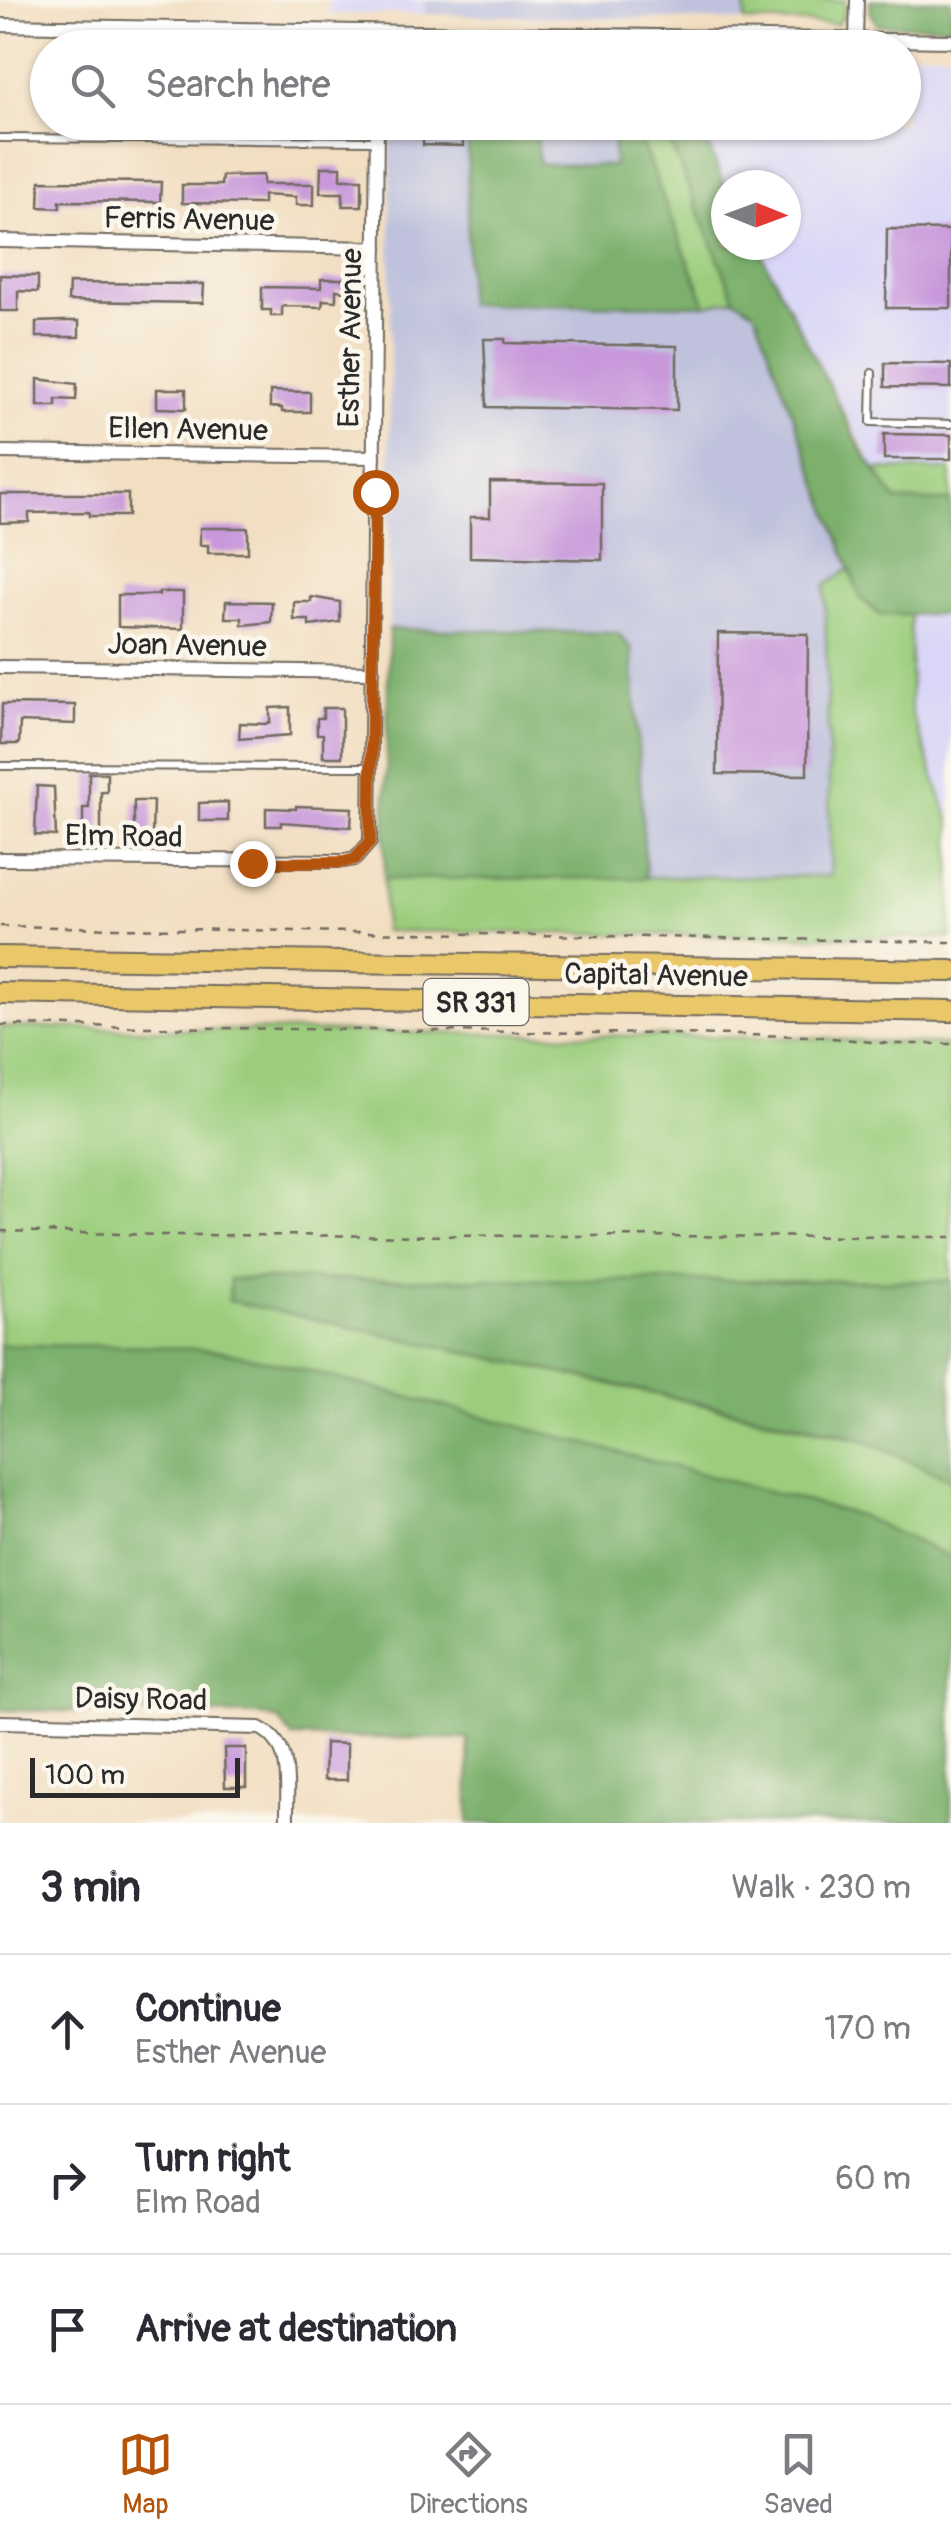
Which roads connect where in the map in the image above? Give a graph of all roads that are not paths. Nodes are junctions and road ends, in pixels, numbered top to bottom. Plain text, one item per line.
1 (857, 0) edge
2 (0, 25) edge
3 (127, 30) edge
4 (856, 30) edge
5 (921, 40) edge
6 (951, 40) edge
7 (0, 138) edge
8 (30, 138) edge
9 (251, 140) edge
10 (377, 141) joint
11 (0, 241) edge
12 (376, 248) junction
13 (872, 373) dead end
14 (951, 424) edge
15 (0, 452) edge
16 (374, 456) junction
17 (0, 667) edge
18 (374, 672) junction
19 (0, 766) edge
20 (372, 768) junction
21 (364, 852) joint
22 (0, 858) edge
23 (0, 958) edge
24 (951, 971) edge
25 (0, 993) edge
26 (951, 1011) edge
27 (0, 1722) edge
28 (287, 1823) edge

1 - 4 street
2 - 3 street
5 - 6 street
7 - 8 lane
9 - 10 lane
10 - 12 street, Esther Avenue
11 - 12 street, Ferris Avenue
12 - 16 street, Esther Avenue
13 - 14 lane
15 - 16 street, Ellen Avenue
16 - 18 street, Esther Avenue
17 - 18 street, Joan Avenue
18 - 20 street, Esther Avenue
19 - 20 lane
20 - 21 street, Esther Avenue
21 - 22 street, Elm Road
23 - 24 highway, Capital Avenue / SR 331
25 - 26 highway, Capital Avenue / SR 331
27 - 28 street, Daisy Road

